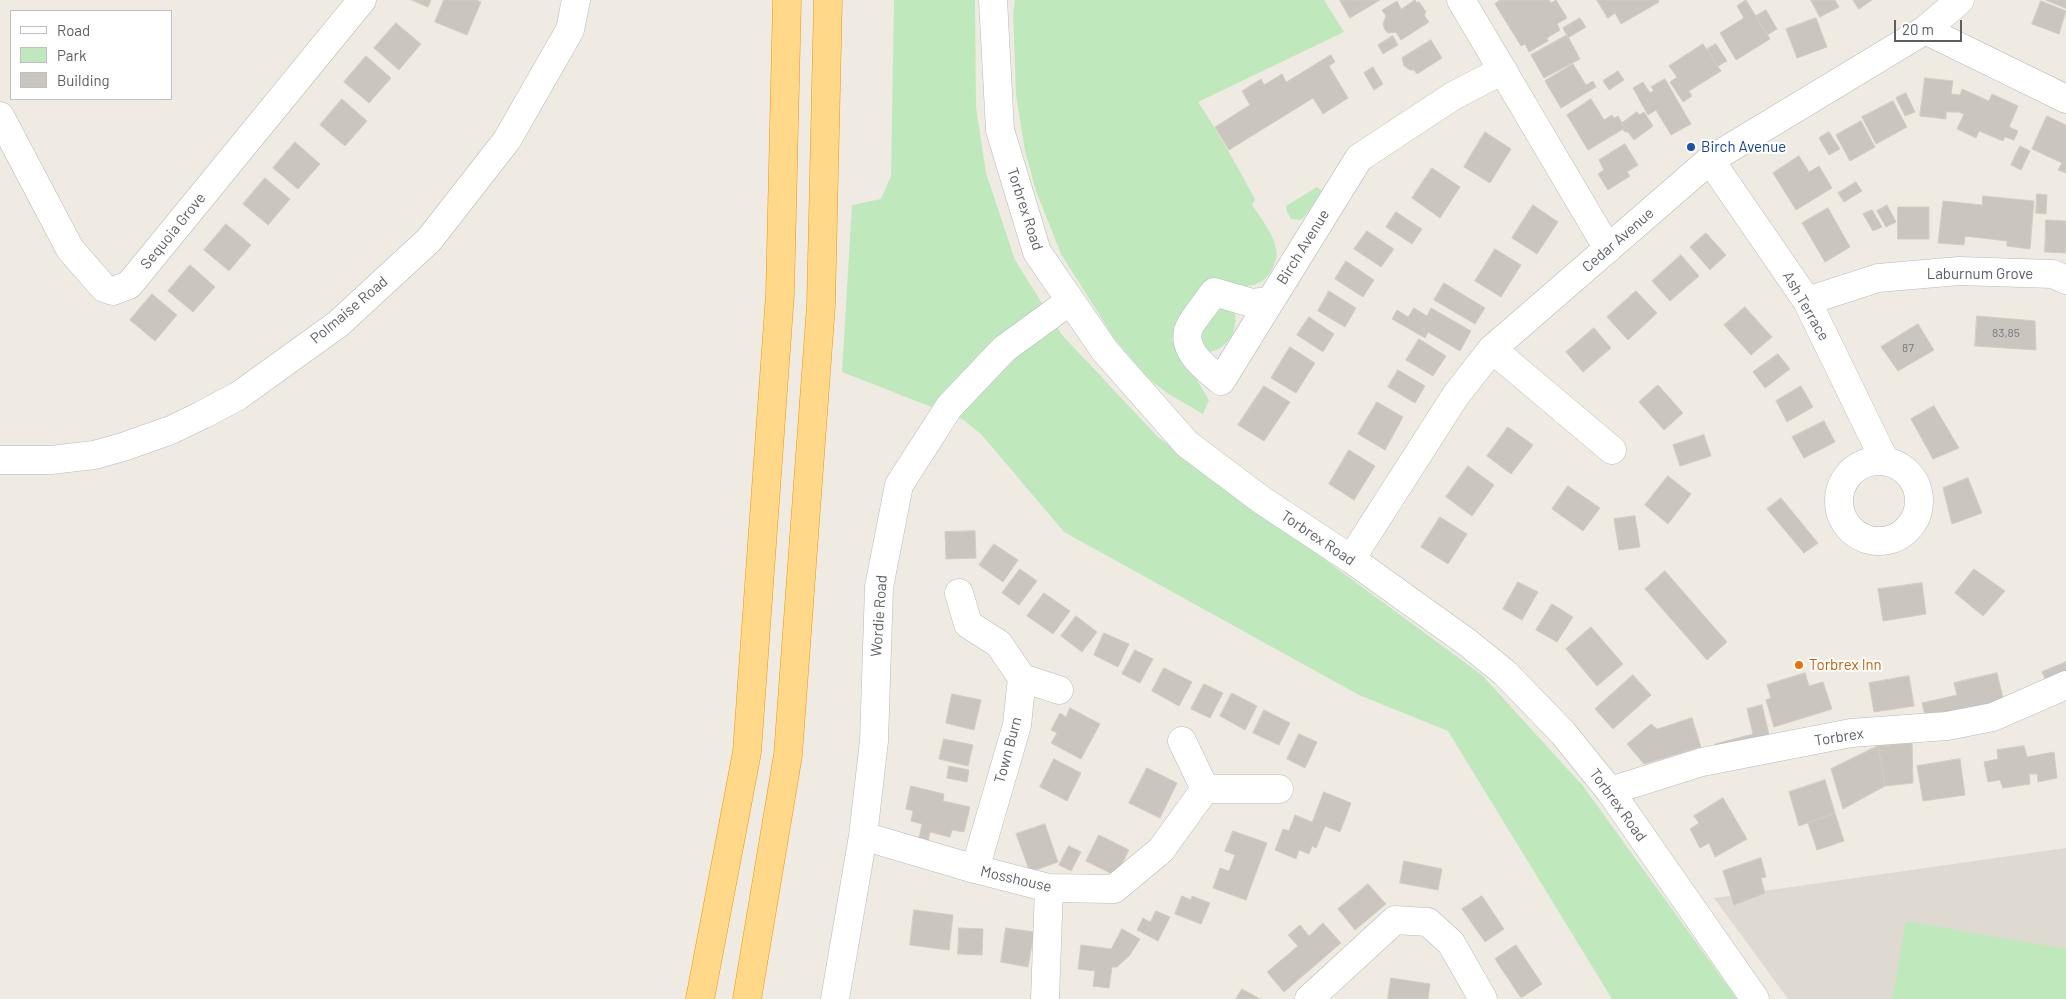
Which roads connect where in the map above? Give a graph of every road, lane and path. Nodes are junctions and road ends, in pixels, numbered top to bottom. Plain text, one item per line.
1 (362, 0) edge
2 (576, 0) edge
3 (787, 0) edge
4 (828, 0) edge
5 (1461, 0) edge
6 (1960, 0) edge
7 (994, 10) edge
8 (1925, 30) junction
9 (1502, 70) junction
10 (2066, 99) edge
11 (0, 116) edge
12 (1710, 160) junction
13 (1608, 249) junction
14 (2066, 280) edge
15 (1070, 301) junction
16 (1270, 301) dead end
17 (1807, 301) junction
18 (1492, 349) junction
19 (1612, 450) dead end
20 (0, 460) edge
21 (1885, 461) dead end
22 (1351, 559) junction
23 (960, 593) dead end
24 (1022, 678) junction
25 (2066, 685) edge
26 (1059, 690) dead end
27 (1182, 741) dead end
28 (1205, 789) junction
29 (1279, 789) dead end
30 (1610, 791) junction
31 (863, 836) junction
32 (975, 869) junction
33 (1049, 888) junction
34 (700, 999) edge
35 (746, 999) edge
36 (835, 999) edge
37 (1045, 999) edge
38 (1309, 999) edge
39 (1483, 999) edge
40 (1755, 999) edge

1 - 11 street, Sequoia Grove
2 - 20 street, Polmaise Road
3 - 34 highway
4 - 35 highway
5 - 9 street
6 - 8 street, Cedar Avenue
7 - 15 street, Torbrex Road
8 - 10 street
8 - 12 street, Cedar Avenue
9 - 13 street
9 - 16 street, Birch Avenue
12 - 13 street, Cedar Avenue
12 - 17 street, Ash Terrace
13 - 18 street, Cedar Avenue
14 - 17 street, Laburnum Grove
15 - 22 street, Torbrex Road
15 - 31 street, Wordie Road
17 - 21 street, Ash Terrace
18 - 19 street
18 - 22 street, Cedar Avenue
22 - 30 street, Torbrex Road
23 - 24 street
24 - 26 street
24 - 32 street, Town Burn
25 - 30 street, Torbrex
27 - 28 street
28 - 29 street
28 - 33 street, Mosshouse
30 - 40 street, Torbrex Road
31 - 32 street, Mosshouse
31 - 36 street, Wordie Road
32 - 33 street, Mosshouse
33 - 37 street
38 - 39 street

